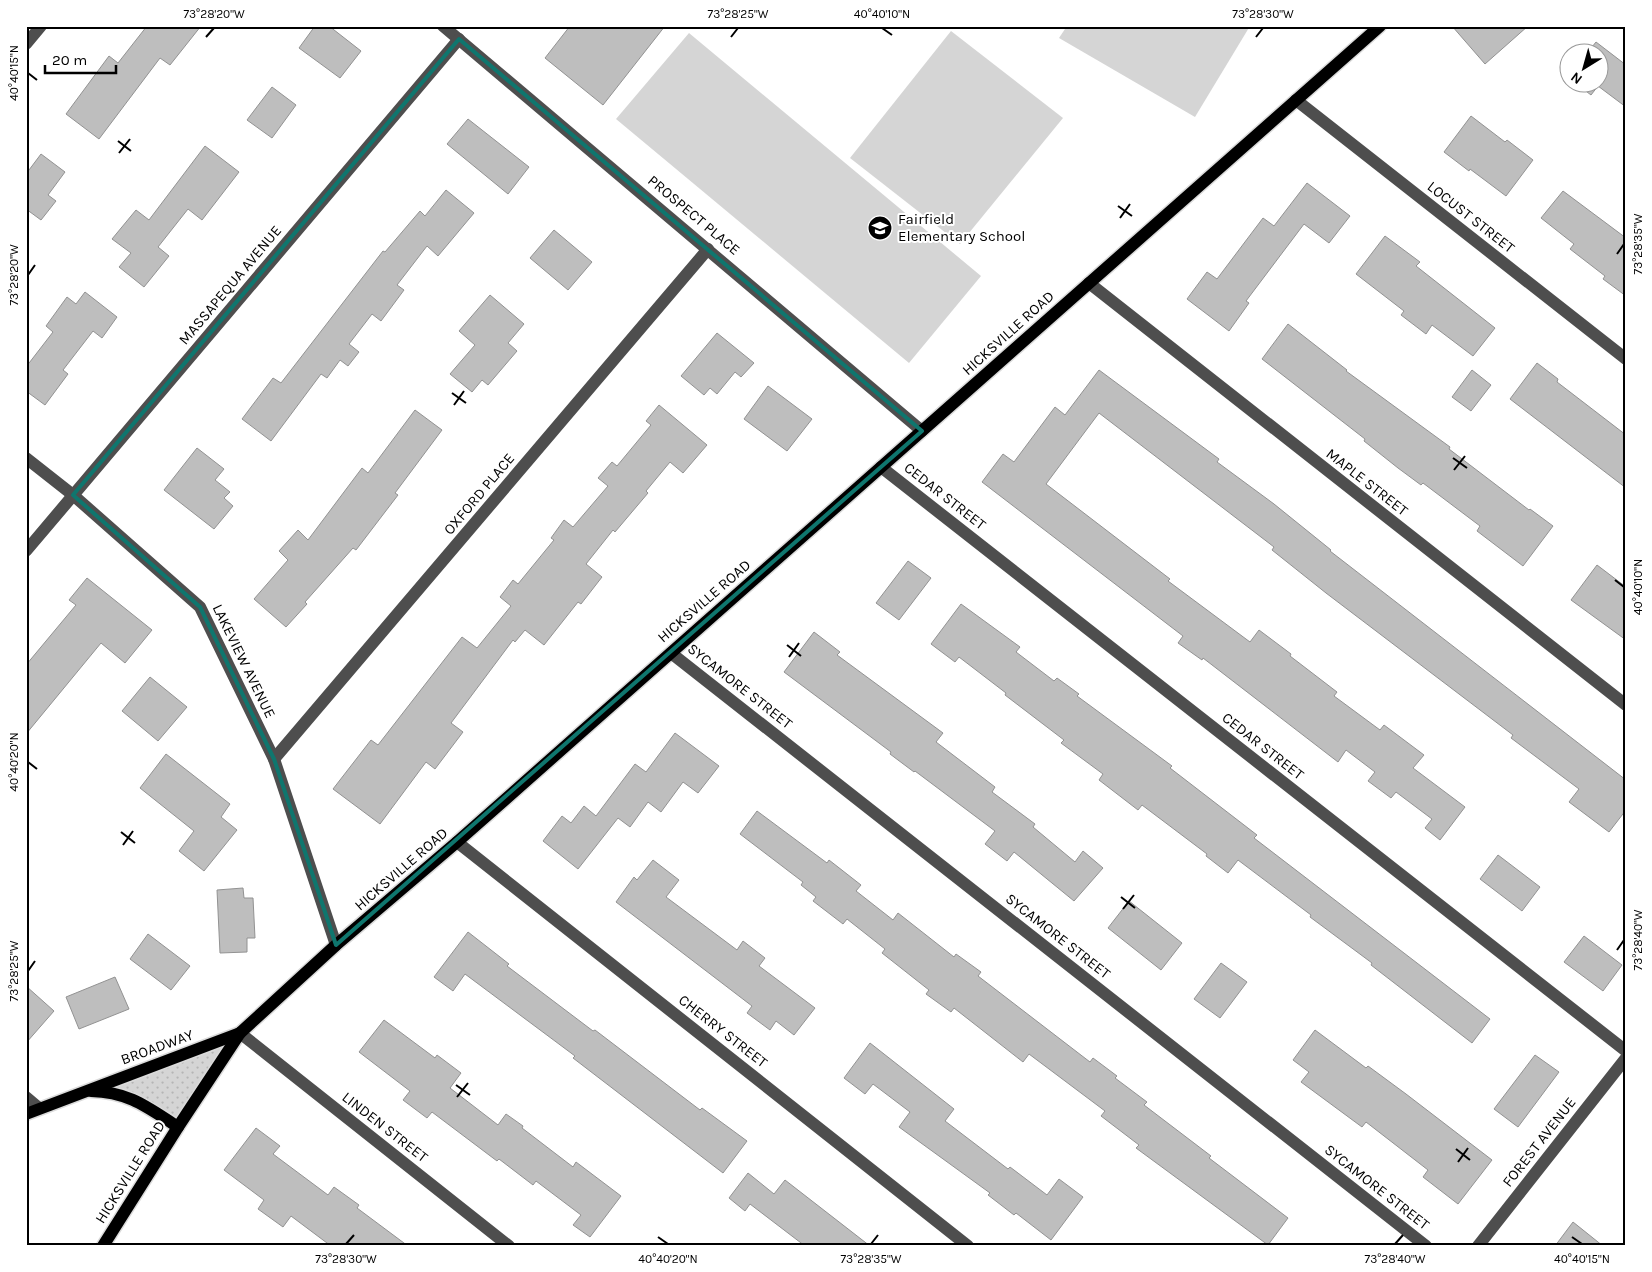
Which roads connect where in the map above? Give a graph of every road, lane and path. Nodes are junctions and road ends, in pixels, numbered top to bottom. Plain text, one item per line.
1 (41, 26) edge
2 (443, 26) edge
3 (1380, 26) edge
4 (459, 39) junction
5 (26, 44) edge
6 (1296, 100) junction
7 (708, 249) junction
8 (1089, 284) junction
9 (1626, 359) edge
10 (922, 430) junction
11 (26, 458) edge
12 (881, 467) junction
13 (74, 495) junction
14 (26, 551) edge
15 (671, 653) junction
16 (1626, 705) edge
17 (274, 759) junction
18 (457, 842) junction
19 (336, 945) junction
20 (240, 1034) junction
21 (1626, 1051) edge
22 (1626, 1058) edge
23 (86, 1091) junction
24 (26, 1097) edge
25 (39, 1108) junction
26 (26, 1114) edge
27 (178, 1127) junction
28 (104, 1246) edge
29 (509, 1246) edge
30 (968, 1246) edge
31 (1426, 1246) edge
32 (1478, 1246) edge

1 - 5 street
2 - 4 street, PROSPECT PLACE
3 - 6 main road, HICKSVILLE ROAD
4 - 7 street, PROSPECT PLACE
4 - 13 street, MASSAPEQUA AVENUE
6 - 8 main road, HICKSVILLE ROAD
6 - 9 street, LOCUST STREET
7 - 10 street, PROSPECT PLACE
7 - 17 street, OXFORD PLACE
8 - 10 main road, HICKSVILLE ROAD
8 - 16 street, MAPLE STREET
10 - 12 main road, HICKSVILLE ROAD
11 - 13 street, LAKEVIEW AVENUE
12 - 15 main road, HICKSVILLE ROAD
12 - 21 street, CEDAR STREET
13 - 14 street, MASSAPEQUA AVENUE
13 - 17 street, LAKEVIEW AVENUE
15 - 18 main road, HICKSVILLE ROAD
15 - 31 street, SYCAMORE STREET
17 - 19 street, LAKEVIEW AVENUE
18 - 19 main road, HICKSVILLE ROAD
18 - 30 street, CHERRY STREET
19 - 20 main road, HICKSVILLE ROAD
20 - 23 main road, BROADWAY
20 - 27 main road, HICKSVILLE ROAD
20 - 29 street, LINDEN STREET
22 - 32 street, FOREST AVENUE
23 - 25 main road, BROADWAY
23 - 27 main road, BROADWAY
24 - 25 street
25 - 26 main road, BROADWAY
27 - 28 main road, HICKSVILLE ROAD

